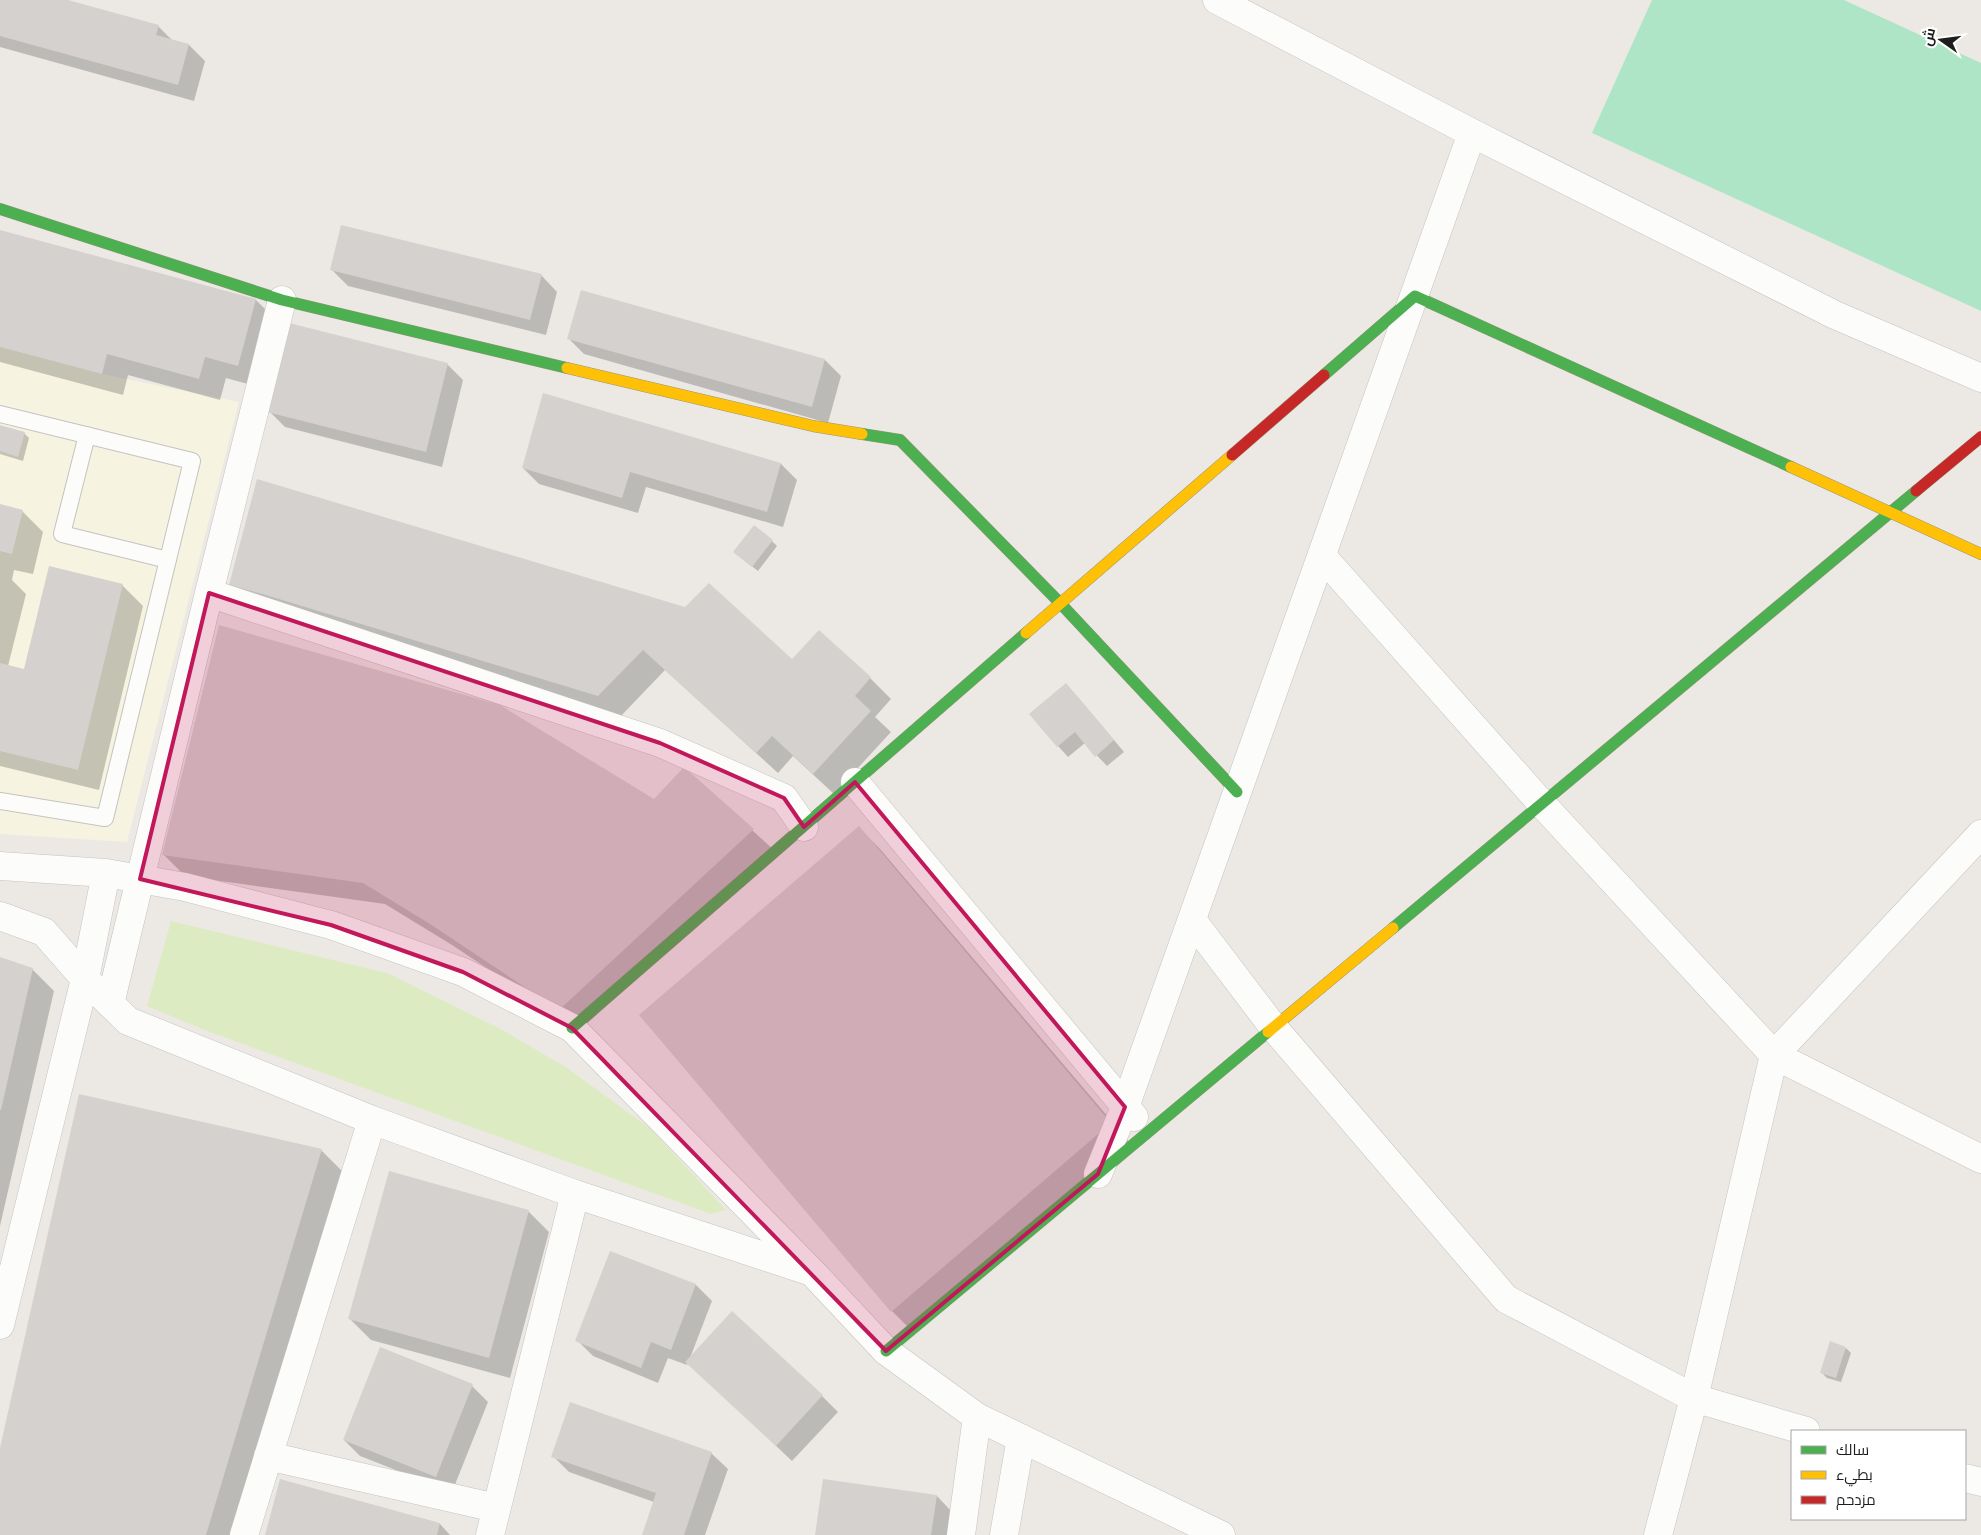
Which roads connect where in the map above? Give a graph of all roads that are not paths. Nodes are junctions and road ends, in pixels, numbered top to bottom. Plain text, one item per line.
1 (1217, 0) edge
2 (1472, 133) junction
3 (0, 209) edge
4 (1416, 296) junction
5 (282, 300) junction
6 (1981, 378) edge
7 (0, 414) edge
8 (87, 435) junction
9 (1981, 437) edge
10 (1891, 513) junction
11 (1981, 554) edge
12 (1322, 556) junction
13 (168, 560) junction
14 (209, 594) junction
15 (1061, 604) junction
16 (855, 782) junction
17 (1237, 792) junction
18 (0, 801) edge
19 (1542, 804) junction
20 (804, 827) junction
21 (1981, 834) edge
22 (0, 866) edge
23 (106, 873) junction
24 (140, 879) junction
25 (0, 916) edge
26 (1192, 920) junction
27 (85, 979) junction
28 (110, 1004) junction
29 (572, 1028) junction
30 (1274, 1028) junction
31 (1774, 1055) junction
32 (1124, 1107) junction
33 (372, 1120) junction
34 (1148, 1133) junction
35 (1981, 1159) edge
36 (1098, 1174) junction
37 (575, 1194) junction
38 (812, 1272) junction
39 (0, 1325) edge
40 (886, 1351) junction
41 (1694, 1398) junction
42 (977, 1417) junction
43 (1803, 1430) edge
44 (1021, 1438) junction
45 (268, 1456) junction
46 (1966, 1478) edge
47 (1981, 1482) edge
48 (496, 1508) junction
49 (244, 1535) edge
50 (490, 1535) edge
51 (961, 1535) edge
52 (1004, 1535) edge
53 (1221, 1535) edge
54 (1658, 1535) edge

1 - 2 street
2 - 4 street
2 - 6 street
3 - 5 street
4 - 10 street
4 - 12 street
4 - 15 street
5 - 14 street
5 - 15 street
7 - 8 lane
8 - 13 lane
8 - 13 lane
9 - 10 street
10 - 11 street
10 - 19 street
12 - 17 street
12 - 19 street
13 - 18 lane
14 - 20 street
14 - 24 street
15 - 16 street
15 - 17 street
16 - 20 street
16 - 32 street
17 - 26 street
19 - 30 street
19 - 31 street
20 - 29 street
21 - 31 street
22 - 23 street
23 - 24 street
23 - 27 street
24 - 28 street
24 - 29 street
25 - 27 street
26 - 30 street
26 - 32 street
27 - 28 street
27 - 39 street
28 - 33 street
29 - 38 street
30 - 34 street
30 - 41 street
31 - 35 street
31 - 41 street
32 - 34 street
32 - 36 street
33 - 37 street
33 - 45 street
34 - 36 street
36 - 40 street
37 - 38 street
37 - 48 street
38 - 40 street
40 - 42 street
41 - 43 street
41 - 54 street
42 - 44 street
42 - 51 street
44 - 52 street
44 - 53 street
45 - 48 street
45 - 49 street
46 - 47 street
48 - 50 street

